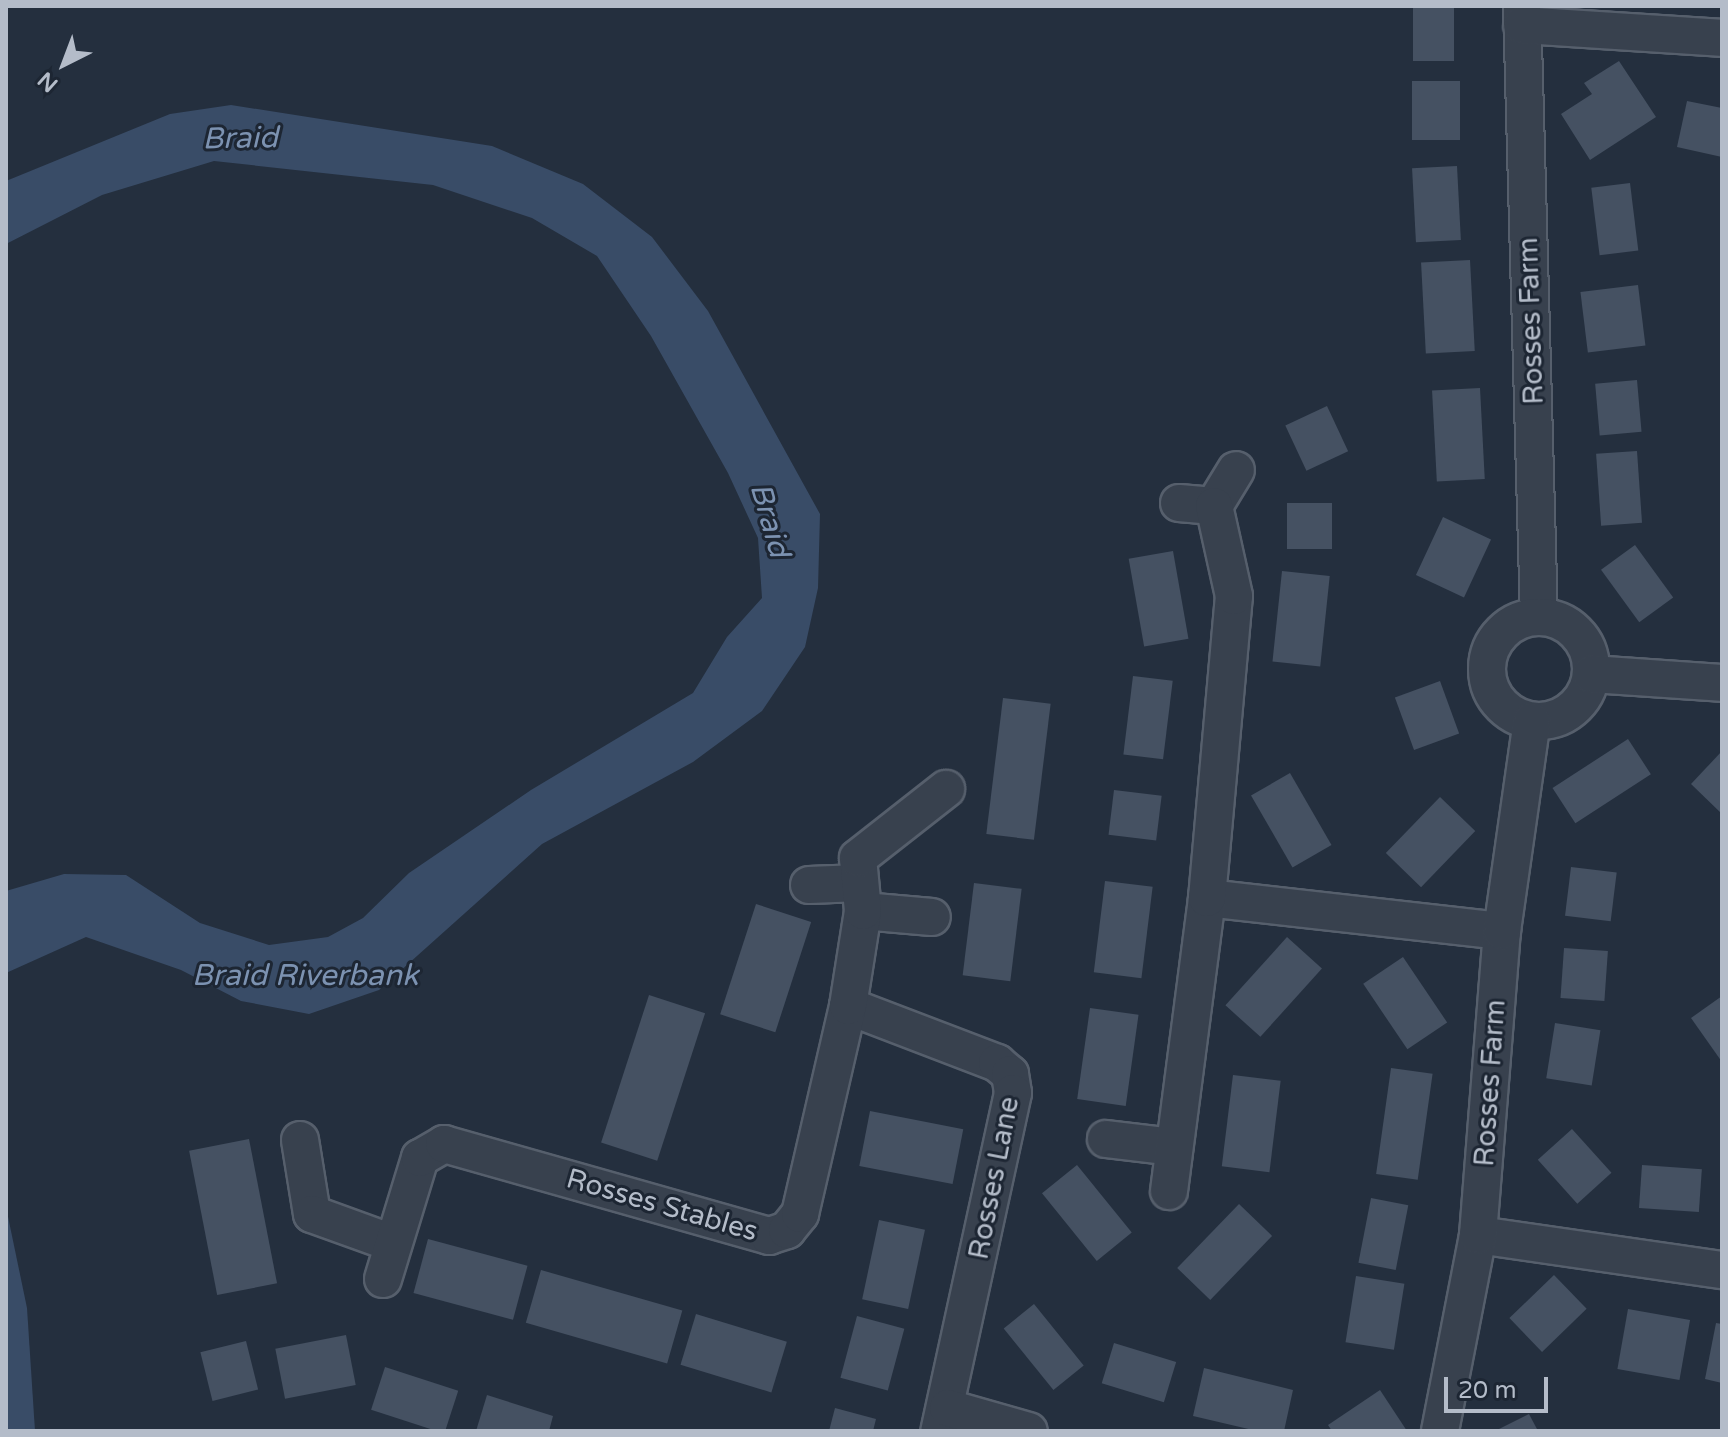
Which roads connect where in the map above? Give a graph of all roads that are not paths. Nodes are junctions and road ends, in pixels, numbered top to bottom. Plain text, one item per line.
1 (1522, 15) edge
2 (1722, 38) edge
3 (1236, 470) dead end
4 (1539, 617) junction
5 (1591, 674) junction
6 (1722, 683) edge
7 (1532, 721) junction
8 (946, 789) dead end
9 (860, 884) junction
10 (809, 885) dead end
11 (1207, 898) junction
12 (932, 917) dead end
13 (1502, 931) junction
14 (848, 1006) junction
15 (1106, 1139) dead end
16 (300, 1140) dead end
17 (1174, 1147) junction
18 (1169, 1191) dead end
19 (1478, 1235) junction
20 (392, 1243) junction
21 (1722, 1270) edge
22 (383, 1279) dead end
23 (943, 1419) edge
24 (1029, 1431) edge
25 (1440, 1431) edge

1 - 2 street, Rosses Farm
1 - 4 street, Rosses Farm
3 - 11 street
4 - 5 street
4 - 7 street
5 - 6 street
5 - 7 street
7 - 13 street, Rosses Farm
8 - 9 street
9 - 10 street
9 - 12 street
9 - 14 street, Rosses Stables
11 - 13 street
11 - 17 street
13 - 19 street, Rosses Farm
14 - 20 street, Rosses Stables
14 - 23 street, Rosses Lane
15 - 17 street
16 - 20 street
17 - 18 street
19 - 21 street
19 - 25 street, Rosses Farm
20 - 22 street, Rosses Stables
23 - 24 street

